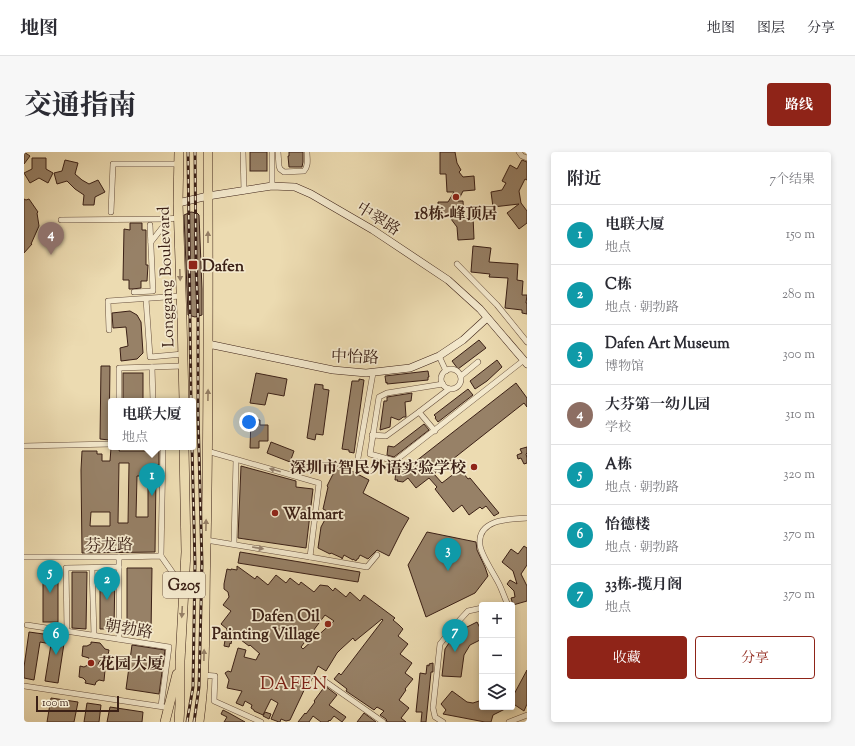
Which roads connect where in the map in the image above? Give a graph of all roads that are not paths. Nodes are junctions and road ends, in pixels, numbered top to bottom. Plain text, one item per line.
1 (179, 152) edge
2 (208, 152) edge
3 (243, 152) edge
4 (272, 152) edge
5 (278, 152) edge
6 (307, 152) edge
7 (519, 152) edge
8 (527, 158) edge
9 (178, 164) junction
10 (272, 186) junction
11 (244, 191) junction
12 (208, 196) junction
13 (178, 203) junction
14 (111, 212) dead end
15 (174, 219) junction
16 (61, 220) dead end
17 (150, 225) dead end
18 (151, 242) junction
19 (458, 264) dead end
20 (134, 292) dead end
21 (181, 296) junction
22 (146, 299) junction
23 (487, 318) junction
24 (109, 330) dead end
25 (527, 342) edge
26 (208, 344) junction
27 (183, 354) junction
28 (439, 356) junction
29 (478, 362) dead end
30 (525, 362) edge
31 (183, 366) junction
32 (152, 368) junction
33 (446, 371) junction
34 (372, 373) junction
35 (460, 376) junction
36 (443, 384) junction
37 (450, 389) junction
38 (119, 398) edge
39 (153, 398) edge
40 (184, 398) edge
41 (419, 412) junction
42 (435, 431) junction
43 (372, 435) junction
44 (108, 444) edge
45 (24, 446) edge
46 (163, 450) edge
47 (184, 450) edge
48 (207, 451) junction
49 (358, 458) dead end
50 (236, 460) junction
51 (527, 518) edge
52 (206, 540) junction
53 (234, 544) junction
54 (377, 555) dead end
55 (161, 556) junction
56 (310, 556) junction
57 (24, 557) edge
58 (119, 557) junction
59 (119, 567) junction
60 (92, 568) junction
61 (184, 576) junction
62 (507, 602) edge
63 (479, 609) edge
64 (27, 625) dead end
65 (67, 631) junction
66 (94, 635) junction
67 (118, 639) junction
68 (180, 660) junction
69 (203, 676) junction
70 (323, 680) dead end
71 (24, 686) edge
72 (165, 707) junction
73 (527, 716) edge
74 (165, 722) edge
75 (179, 722) edge
76 (200, 722) edge
77 (261, 722) edge
78 (383, 722) edge
79 (443, 722) edge
80 (509, 722) edge

1 - 9 highway, Longgang Boulevard
2 - 12 highway, G205
3 - 11 street
4 - 10 street
5 - 6 street
7 - 8 street
9 - 13 highway, Longgang Boulevard
9 - 14 street
10 - 11 main road, 中翠路
10 - 23 main road, 中翠路
11 - 12 main road, 中翠路
12 - 13 main road, 中翠路
26 -> 12 highway, G205
13 - 15 highway, Longgang Boulevard
15 - 16 street
15 - 18 street
15 -> 21 highway, Longgang Boulevard
17 - 18 street
18 - 20 street
19 - 25 street
21 - 22 street
21 - 27 highway, Longgang Boulevard
22 - 24 street
22 - 27 street
23 - 28 main road, 中怡路
23 - 30 main road, 中翠路
26 - 34 main road, 中怡路
48 -> 26 highway, G205
27 - 31 highway, Longgang Boulevard
28 - 33 street
28 - 34 main road, 中怡路
29 - 35 street
30 - 42 street
31 - 32 street
31 - 40 highway, Longgang Boulevard
32 - 38 street
32 - 39 street
33 - 35 street
33 - 36 street
34 - 49 street
35 - 37 street
36 - 37 street
36 - 43 street
37 - 41 street
41 - 42 street
41 - 43 street
42 - 43 street
44 - 45 street
46 - 55 street
47 - 61 highway, G205
48 - 50 street
52 -> 48 highway, G205
50 - 53 street
56 -> 50 street
51 - 62 street
52 - 53 street
69 -> 52 highway, G205
53 -> 56 street
54 - 56 street
55 - 58 street, 芬龙路
55 - 61 street
57 - 58 street, 芬龙路
58 - 59 street
59 - 60 street
59 - 67 street
60 - 65 street
60 - 66 street
61 -> 68 highway, G205
63 - 79 street
64 - 65 street, 朝勃路
65 - 66 street, 朝勃路
66 - 67 street, 朝勃路
67 - 72 street, 朝勃路
68 - 72 highway
68 - 75 highway, G205
69 - 76 highway, G205
69 - 77 street
70 - 78 street
71 - 72 street
72 - 74 highway
73 - 80 street

